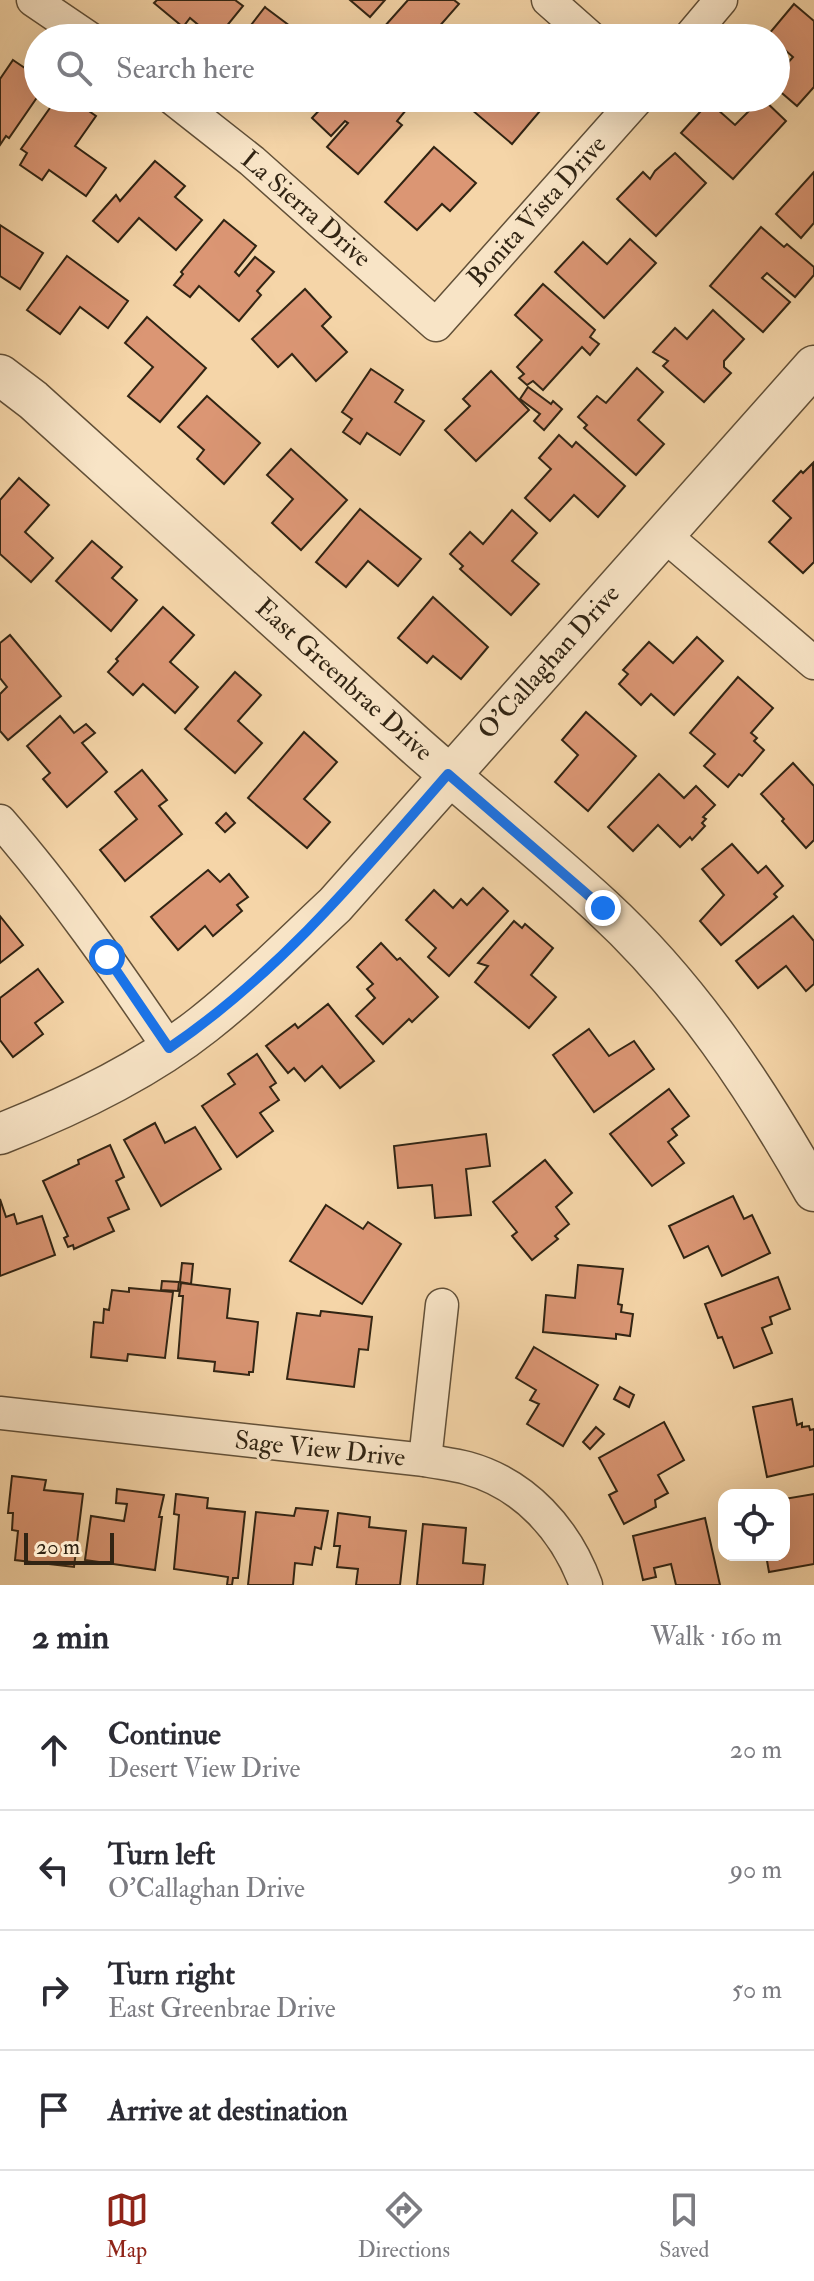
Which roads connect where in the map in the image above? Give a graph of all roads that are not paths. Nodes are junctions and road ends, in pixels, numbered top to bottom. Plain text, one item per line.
1 (33, 0) edge
2 (548, 0) edge
3 (721, 0) edge
4 (68, 24) edge
5 (575, 24) edge
6 (701, 24) edge
7 (190, 112) edge
8 (626, 112) edge
9 (436, 325) joint
10 (814, 366) edge
11 (0, 375) edge
12 (663, 534) junction
13 (814, 663) edge
14 (448, 774) junction
15 (0, 821) edge
16 (169, 1048) junction
17 (0, 1134) edge
18 (814, 1191) edge
19 (442, 1305) dead end
20 (0, 1413) edge
21 (425, 1460) junction
22 (586, 1585) edge

1 - 4 street
2 - 5 street
3 - 6 street
7 - 9 street, La Sierra Drive
8 - 9 street, Bonita Vista Drive
10 - 12 street, O'Callaghan Drive
11 - 14 street, East Greenbrae Drive
12 - 13 street
12 - 14 street, O'Callaghan Drive
14 - 16 street, O'Callaghan Drive
14 - 18 street, East Greenbrae Drive
15 - 16 street
16 - 17 street, O'Callaghan Drive
19 - 21 street
20 - 21 street, Sage View Drive
21 - 22 street, Sage View Drive

